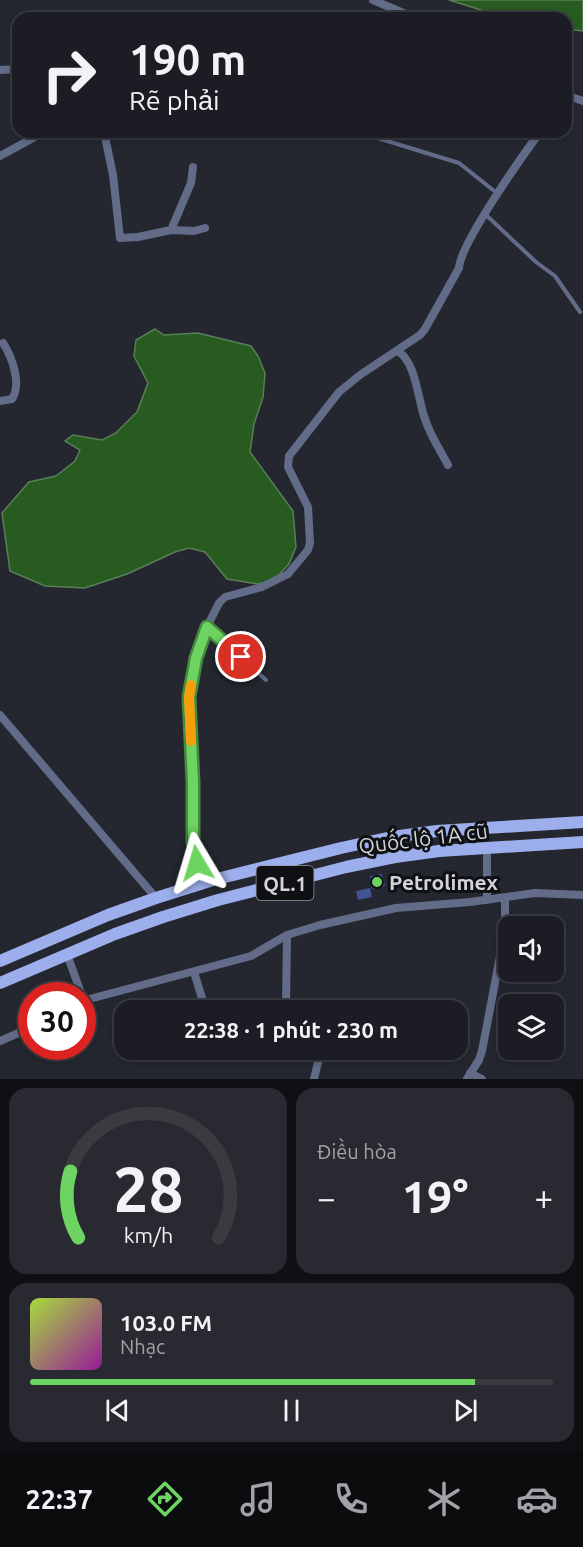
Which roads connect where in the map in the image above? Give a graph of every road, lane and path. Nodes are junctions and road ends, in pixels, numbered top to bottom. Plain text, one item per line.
1 (373, 0) edge
2 (401, 12) edge
3 (32, 138) edge
4 (105, 138) edge
5 (378, 138) edge
6 (536, 138) edge
7 (0, 156) edge
8 (193, 167) dead end
9 (498, 194) junction
10 (486, 214) junction
11 (205, 228) dead end
12 (171, 230) junction
13 (579, 312) dead end
14 (3, 343) dead end
15 (397, 351) junction
16 (0, 400) edge
17 (448, 465) dead end
18 (207, 627) junction
19 (266, 680) dead end
20 (0, 715) edge
21 (583, 822) edge
22 (583, 842) edge
23 (487, 850) junction
24 (201, 884) junction
25 (583, 895) edge
26 (156, 898) junction
27 (505, 898) junction
28 (487, 900) junction
29 (163, 917) junction
30 (287, 935) junction
31 (67, 954) junction
32 (0, 961) edge
33 (194, 972) junction
34 (77, 982) edge
35 (0, 983) edge
36 (96, 996) edge
37 (203, 1000) edge
38 (286, 1000) edge
39 (18, 1033) edge
40 (0, 1041) edge
41 (319, 1060) edge
42 (468, 1076) edge
43 (314, 1079) edge
44 (482, 1079) edge

1 - 2 street
3 - 7 street
4 - 12 street
5 - 9 lane
6 - 9 street
8 - 12 street
9 - 10 street
10 - 13 lane
10 - 15 street
11 - 12 street
14 - 16 street
15 - 17 street
15 - 18 street
18 - 19 lane
18 - 24 street
20 - 26 street
21 - 24 main road, Quốc lộ 1A cũ / QL.1
22 - 23 main road, Quốc lộ 1A cũ / QL.1
23 - 28 street
23 - 29 main road, Quốc lộ 1A cũ / QL.1
24 - 26 main road, Quốc lộ 1A cũ / QL.1
25 - 27 street
26 - 29 main road
26 - 32 main road, Quốc lộ 1A cũ / QL.1
27 - 28 street
27 - 42 street
28 - 30 street
29 - 31 main road, Quốc lộ 1A cũ / QL.1
30 - 33 street
30 - 38 street
31 - 34 street
31 - 35 main road, Quốc lộ 1A cũ / QL.1
33 - 36 street
33 - 37 street
39 - 40 street
41 - 43 street
42 - 44 street

